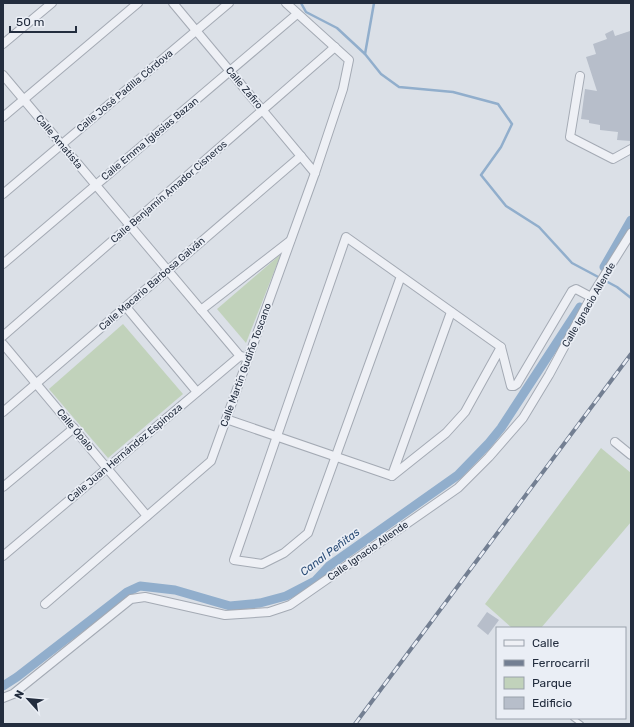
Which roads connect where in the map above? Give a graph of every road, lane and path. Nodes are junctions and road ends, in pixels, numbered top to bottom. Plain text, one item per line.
1 (52, 3) edge
2 (138, 3) edge
3 (173, 3) edge
4 (229, 3) edge
5 (286, 3) edge
6 (297, 14) junction
7 (196, 31) junction
8 (3, 44) edge
9 (335, 47) junction
10 (230, 71) junction
11 (3, 75) edge
12 (580, 76) dead end
13 (24, 100) junction
14 (263, 110) junction
15 (3, 117) edge
16 (61, 144) junction
17 (631, 149) edge
18 (301, 156) junction
19 (315, 173) junction
20 (96, 185) junction
21 (3, 194) edge
22 (130, 226) junction
23 (631, 233) edge
24 (291, 240) junction
25 (3, 264) edge
26 (168, 270) junction
27 (401, 276) junction
28 (591, 297) junction
29 (126, 307) junction
30 (201, 310) junction
31 (451, 312) junction
32 (3, 336) edge
33 (3, 344) edge
34 (501, 347) junction
35 (240, 356) junction
36 (248, 358) junction
37 (36, 383) junction
38 (197, 392) junction
39 (3, 412) edge
40 (226, 419) junction
41 (74, 428) junction
42 (276, 436) junction
43 (615, 442) dead end
44 (631, 455) edge
45 (336, 456) junction
46 (107, 468) junction
47 (392, 476) junction
48 (3, 487) edge
49 (147, 516) junction
50 (3, 556) edge
51 (45, 604) dead end
52 (3, 698) edge

1 - 8 street
2 - 13 street
3 - 7 street, Calle Zafiro
4 - 7 street, Calle José Padilla Córdova
5 - 6 street
6 - 9 street
6 - 10 street, Calle Emma Iglesias Bazan
7 - 10 street, Calle Zafiro
7 - 16 street, Calle José Padilla Córdova
9 - 14 street, Calle Benjamín Amador Cisneros
9 - 19 street, Calle Martín Gudiño Toscano
10 - 14 street, Calle Zafiro
10 - 20 street, Calle Emma Iglesias Bazan
11 - 13 street, Calle Amatista
12 - 17 street
13 - 15 street
13 - 16 street, Calle Amatista
14 - 18 street, Calle Zafiro
14 - 22 street, Calle Benjamín Amador Cisneros
16 - 20 street, Calle Amatista
16 - 21 street, Calle José Padilla Córdova
18 - 19 street, Calle Zafiro
18 - 26 street, Calle Macario Barbosa Galván
19 - 24 street, Calle Martín Gudiño Toscano
20 - 22 street, Calle Amatista
20 - 25 street, Calle Emma Iglesias Bazan
22 - 26 street, Calle Amatista
22 - 32 street, Calle Benjamín Amador Cisneros
23 - 28 street, Calle Ignacio Allende
24 - 30 street
24 - 36 street, Calle Martín Gudiño Toscano
26 - 29 street, Calle Macario Barbosa Galván
26 - 30 street, Calle Amatista
27 - 31 street
27 - 42 street
27 - 45 street
28 - 34 street
28 - 52 street, Calle Ignacio Allende
29 - 37 street, Calle Macario Barbosa Galván
29 - 38 street
30 - 35 street, Calle Amatista
31 - 34 street
31 - 47 street
33 - 37 street, Calle Ópalo
34 - 47 street
35 - 36 street
35 - 38 street, Calle Juan Hernández Espinoza
36 - 40 street, Calle Martín Gudiño Toscano
37 - 39 street, Calle Macario Barbosa Galván
37 - 41 street, Calle Ópalo
38 - 46 street, Calle Juan Hernández Espinoza
40 - 42 street
40 - 49 street, Calle Martín Gudiño Toscano
41 - 46 street, Calle Ópalo
41 - 48 street
42 - 45 street
42 - 45 street
43 - 44 street
45 - 47 street
46 - 49 street, Calle Ópalo
46 - 50 street, Calle Juan Hernández Espinoza
49 - 51 street, Calle Martín Gudiño Toscano

